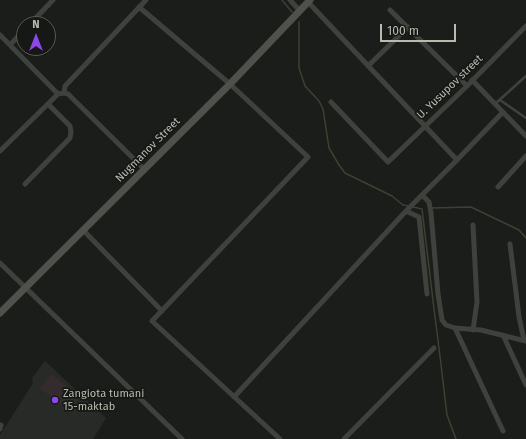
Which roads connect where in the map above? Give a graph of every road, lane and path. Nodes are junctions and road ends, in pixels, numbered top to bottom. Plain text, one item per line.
1 (52, 0) edge
2 (146, 0) edge
3 (290, 0) edge
4 (309, 1) edge
5 (139, 7) junction
6 (390, 10) dead end
7 (300, 11) junction
8 (37, 16) edge
9 (526, 26) edge
10 (408, 27) junction
11 (0, 36) edge
12 (16, 39) edge
13 (10, 45) junction
14 (368, 66) junction
15 (526, 76) edge
16 (472, 80) junction
17 (230, 84) junction
18 (467, 86) junction
19 (64, 93) junction
20 (58, 94) junction
21 (500, 100) junction
22 (331, 102) dead end
23 (48, 104) junction
24 (495, 104) junction
25 (502, 112) junction
26 (526, 118) edge
27 (425, 126) junction
28 (526, 136) edge
29 (0, 151) edge
30 (526, 156) edge
31 (457, 160) junction
32 (144, 169) junction
33 (25, 184) dead end
34 (498, 187) dead end
35 (422, 196) junction
36 (407, 211) junction
37 (473, 225) dead end
38 (83, 230) junction
39 (510, 244) dead end
40 (0, 263) edge
41 (26, 288) junction
42 (427, 294) dead end
43 (162, 311) junction
44 (0, 313) edge
45 (456, 328) junction
46 (473, 330) junction
47 (503, 335) junction
48 (525, 340) edge
49 (434, 348) dead end
50 (526, 385) edge
51 (234, 397) junction
52 (503, 431) dead end
53 (182, 439) edge
54 (280, 439) edge
55 (344, 439) edge

1 - 8 street
2 - 5 street
3 - 7 street
4 - 7 main road, Nugmanov Street
4 - 14 street
5 - 17 street
5 - 19 street
6 - 10 street
7 - 17 main road, Nugmanov Street
9 - 16 street, U. Yusupov street
10 - 14 street
10 - 18 street
11 - 13 street
12 - 13 street
13 - 20 street
14 - 27 street
15 - 21 lane
16 - 18 street, U. Yusupov street
16 - 24 street
17 - 32 main road, Nugmanov Street
17 - 43 street
18 - 27 street, U. Yusupov street
19 - 20 street
19 - 32 street
20 - 23 street
21 - 24 lane
21 - 26 lane
22 - 27 street, U. Yusupov street
23 - 29 street
23 - 33 street
24 - 25 street
25 - 28 street
25 - 31 street
27 - 31 street
30 - 34 street
31 - 35 street
32 - 38 main road, Nugmanov Street
35 - 36 street
35 - 45 street
36 - 42 street
36 - 51 street
37 - 46 street
38 - 41 main road, Nugmanov Street
38 - 43 street
39 - 48 street
40 - 41 street
41 - 44 main road, Nugmanov Street
41 - 53 street
43 - 51 street
45 - 46 street
45 - 52 street
46 - 47 street
47 - 48 street
47 - 50 street
49 - 55 street
51 - 54 street

